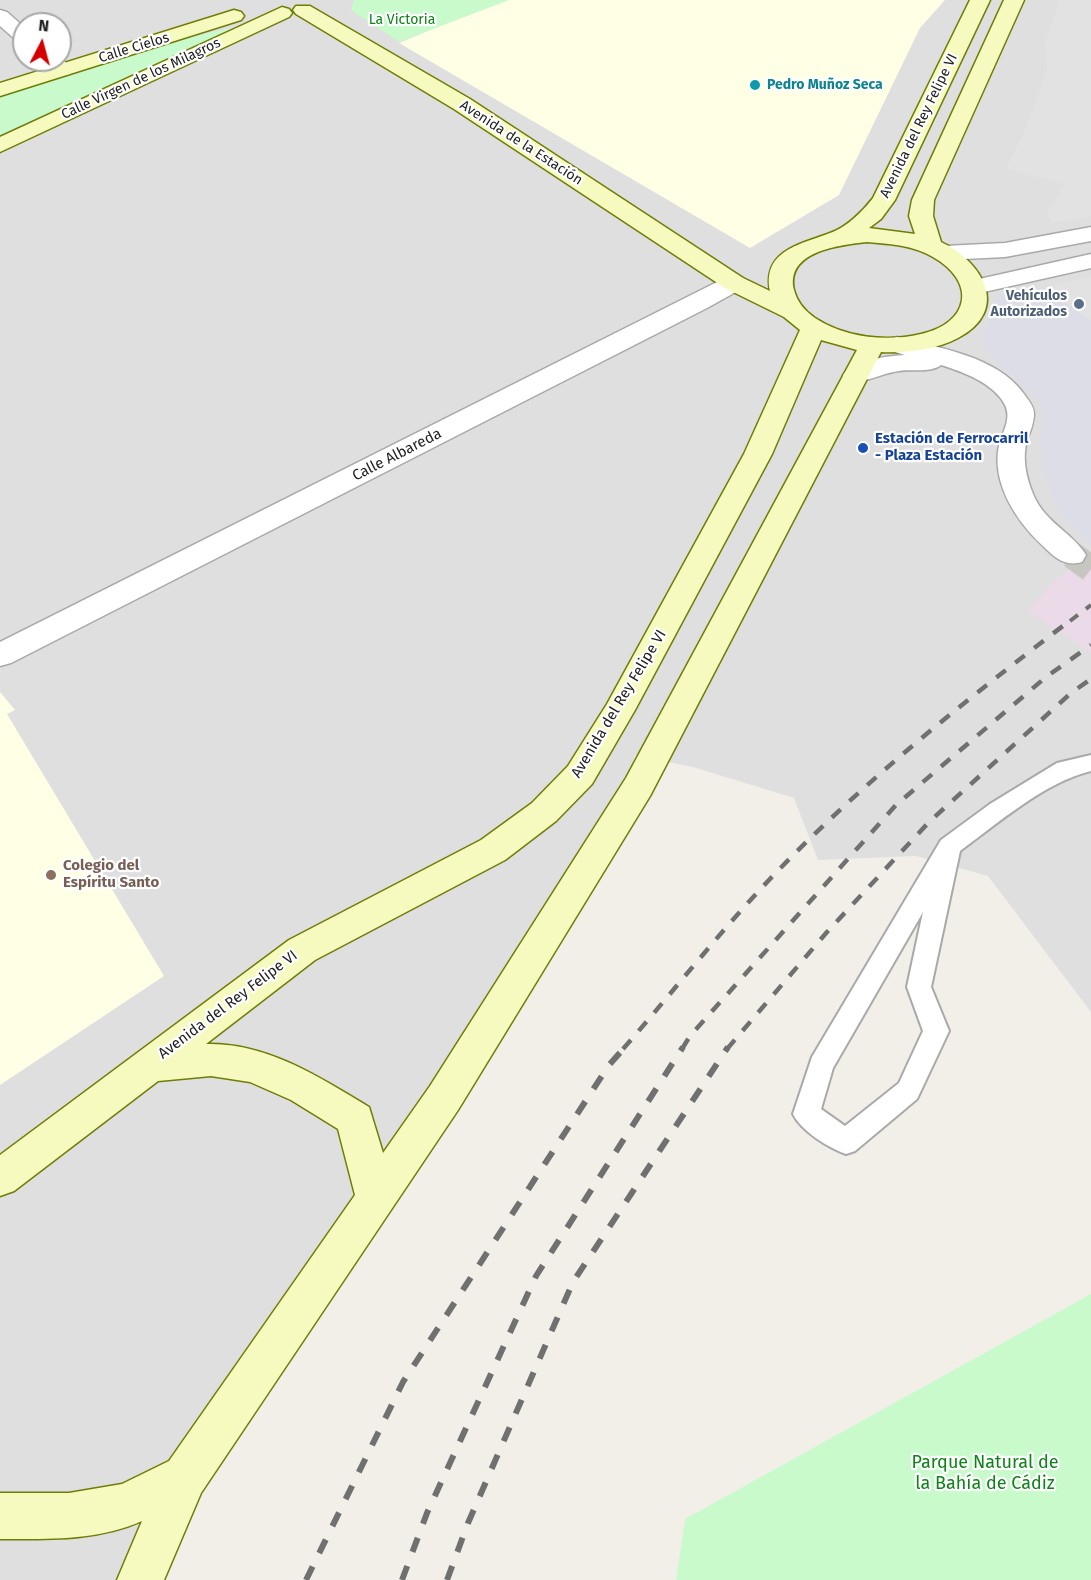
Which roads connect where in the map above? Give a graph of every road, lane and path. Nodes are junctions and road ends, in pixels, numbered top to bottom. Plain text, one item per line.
1 (980, 0) edge
2 (1014, 0) edge
3 (286, 6) edge
4 (0, 16) edge
5 (12, 26) edge
6 (72, 61) edge
7 (41, 72) edge
8 (0, 90) edge
9 (0, 145) edge
10 (1091, 234) edge
11 (840, 237) junction
12 (937, 249) junction
13 (1091, 261) edge
14 (734, 283) junction
15 (975, 287) junction
16 (804, 320) junction
17 (965, 323) junction
18 (884, 345) junction
19 (972, 368) junction
20 (856, 375) junction
21 (1072, 555) tunnel mouth
22 (0, 655) edge
23 (1091, 763) edge
24 (949, 846) junction
25 (147, 1065) junction
26 (0, 1178) edge
27 (375, 1197) junction
28 (185, 1477) junction
29 (0, 1516) edge
30 (140, 1580) edge

1 - 11 main road, Avenida del Rey Felipe VI
2 - 12 main road
3 - 6 main road, Calle Cielos
3 - 9 main road, Calle Virgen de los Milagros
3 - 14 main road, Avenida de la Estación
4 - 5 street
7 - 8 main road, Calle Cielos
10 - 12 street
11 - 12 main road
11 - 16 main road
12 - 15 main road
13 - 15 street
14 - 16 main road
14 - 22 street, Calle Albareda
15 - 17 main road
16 - 18 main road
16 - 25 main road, Avenida del Rey Felipe VI
17 - 18 main road
17 - 19 street
18 - 19 street
18 - 20 main road
19 - 20 street
19 - 21 street
20 - 27 main road
23 - 24 lane
24 - 24 lane
25 - 26 main road, Avenida del Rey Felipe VI
25 - 27 main road
27 - 28 main road
28 - 29 main road
28 - 30 main road

